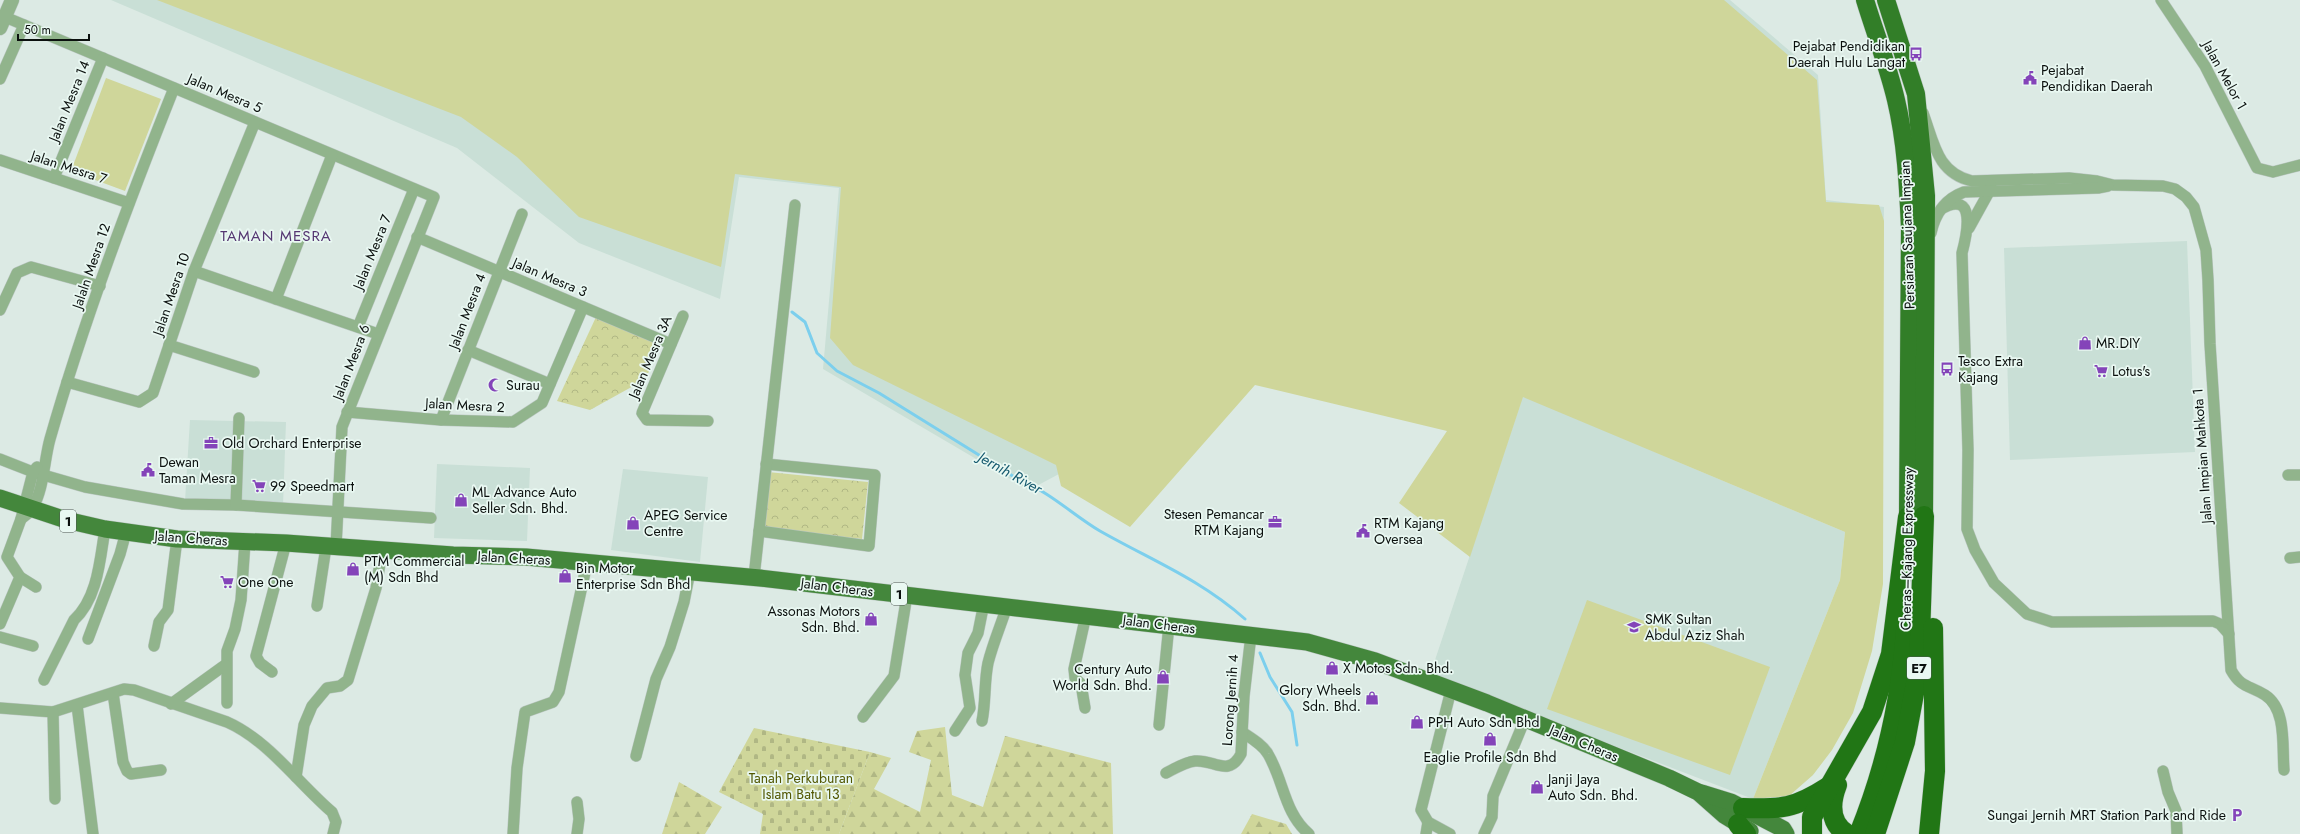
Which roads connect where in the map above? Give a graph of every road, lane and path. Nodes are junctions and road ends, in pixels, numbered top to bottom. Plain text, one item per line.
1 (12, 0) edge
2 (1865, 0) edge
3 (1886, 0) edge
4 (2161, 0) edge
5 (2, 23) edge
6 (24, 25) junction
7 (103, 58) junction
8 (0, 79) edge
9 (174, 88) junction
10 (1916, 94) junction
11 (255, 122) junction
12 (332, 155) junction
13 (0, 160) edge
14 (2300, 165) edge
15 (54, 178) junction
16 (1991, 185) junction
17 (414, 189) junction
18 (434, 197) joint
19 (128, 203) junction
20 (795, 205) dead end
21 (1941, 209) junction
22 (522, 214) dead end
23 (1968, 230) junction
24 (417, 237) junction
25 (1926, 258) junction
26 (194, 270) junction
27 (498, 271) junction
28 (100, 286) junction
29 (276, 299) junction
30 (583, 307) junction
31 (0, 310) edge
32 (683, 316) dead end
33 (358, 327) junction
34 (378, 334) junction
35 (671, 344) junction
36 (169, 345) junction
37 (468, 350) junction
38 (254, 372) dead end
39 (67, 382) junction
40 (550, 384) junction
41 (347, 412) junction
42 (239, 418) dead end
43 (441, 420) junction
44 (708, 421) dead end
45 (1916, 451) junction
46 (0, 459) edge
47 (766, 464) junction
48 (38, 474) junction
49 (2300, 474) edge
50 (2288, 475) dead end
51 (0, 498) edge
52 (236, 505) junction
53 (25, 512) junction
54 (337, 513) junction
55 (1916, 516) junction
56 (431, 518) dead end
57 (104, 529) junction
58 (758, 531) junction
59 (126, 532) junction
60 (177, 539) junction
61 (245, 542) junction
62 (286, 543) junction
63 (331, 547) junction
64 (382, 551) junction
65 (587, 563) junction
66 (690, 572) junction
67 (20, 577) junction
68 (754, 577) junction
69 (36, 587) dead end
70 (907, 595) junction
71 (984, 603) junction
72 (317, 606) dead end
73 (1007, 606) junction
74 (2228, 611) junction
75 (1086, 615) junction
76 (2213, 621) junction
77 (0, 624) edge
78 (1169, 625) junction
79 (2229, 634) junction
80 (1251, 635) junction
81 (0, 637) edge
82 (88, 640) dead end
83 (33, 646) dead end
84 (154, 646) dead end
85 (226, 665) junction
86 (272, 672) dead end
87 (44, 680) dead end
88 (1452, 690) junction
89 (113, 693) junction
90 (227, 703) dead end
91 (171, 704) junction
92 (77, 705) junction
93 (0, 708) edge
94 (1085, 708) dead end
95 (53, 712) junction
96 (863, 717) dead end
97 (1525, 719) junction
98 (982, 721) dead end
99 (1159, 725) dead end
100 (955, 732) dead end
101 (1242, 732) junction
102 (1849, 755) junction
103 (636, 756) dead end
104 (161, 770) dead end
105 (2284, 770) dead end
106 (1935, 771) junction
107 (2163, 771) dead end
108 (1166, 773) dead end
109 (296, 777) junction
110 (1830, 785) junction
111 (55, 798) dead end
112 (577, 802) dead end
113 (1428, 822) junction
114 (1742, 822) edge
115 (1875, 822) edge
116 (1928, 828) edge
117 (94, 834) edge
118 (334, 834) edge
119 (513, 834) edge
120 (576, 834) edge
121 (1309, 834) edge
122 (1426, 834) edge
123 (1450, 834) edge
124 (1484, 834) edge
125 (1756, 834) edge
126 (1786, 834) edge
127 (1812, 834) edge
128 (1847, 834) edge
129 (1859, 834) edge
130 (1916, 834) edge
131 (2177, 834) edge

1 - 5 street
2 - 45 highway, Persiaran Saujana Impian
3 - 10 highway, Persiaran Saujana Impian
4 - 14 street, Jalan Melor 1
5 - 6 street, Jalan Mesra 5
6 - 7 street, Jalan Mesra 5
6 - 8 street
7 - 9 street, Jalan Mesra 5
7 - 15 street, Jalan Mesra 14
9 - 11 street, Jalan Mesra 5
9 - 19 street, Jalaln Mesra 12
10 - 16 street
10 - 25 highway, Persiaran Saujana Impian
11 - 12 street, Jalan Mesra 5
11 - 26 street, Jalan Mesra 10
12 - 17 street, Jalan Mesra 5
12 - 29 street
13 - 15 street, Jalan Mesra 7
15 - 19 street, Jalan Mesra 7
16 - 21 street
16 - 23 street
16 - 74 street, Jalan Impian Mahkota 1
17 - 18 street, Jalan Mesra 5
17 - 33 street, Jalan Mesra 7
18 - 24 street, Jalan Mesra 6
19 - 28 street, Jalaln Mesra 12
20 - 47 street
21 - 23 street
21 - 25 street
22 - 27 street, Jalan Mesra 4
23 - 76 street
24 - 27 street, Jalan Mesra 3
24 - 34 street, Jalan Mesra 6
25 - 45 highway, Persiaran Saujana Impian
26 - 29 street
26 - 36 street, Jalan Mesra 10
27 - 30 street, Jalan Mesra 3
27 - 37 street, Jalan Mesra 4
28 - 31 street
28 - 39 street, Jalaln Mesra 12
29 - 33 street
30 - 35 street, Jalan Mesra 3
30 - 40 street, Jalan Mesra 2
32 - 35 street, Jalan Mesra 3A
33 - 34 street
34 - 41 street, Jalan Mesra 6
35 - 44 street, Jalan Mesra 3A
36 - 38 street
36 - 39 street, Jalan Mesra 10
37 - 40 street
37 - 43 street, Jalan Mesra 4
39 - 48 street, Jalaln Mesra 12
40 - 43 street, Jalan Mesra 2
41 - 43 street, Jalan Mesra 2
41 - 54 street, Jalan Mesra 6
42 - 52 street
45 - 55 highway, Cheras–Kajang Expressway / E7
46 - 48 street
47 - 58 street
47 - 58 street
48 - 52 street
48 - 53 street, Jalaln Mesra 12
49 - 50 street
51 - 53 main road, Jalan Cheras / 1
52 - 54 street
53 - 57 main road, Jalan Cheras / 1
53 - 67 street, Jalaln Mesra 12
54 - 56 street
54 - 63 street, Jalan Mesra 6
55 - 102 highway
55 - 106 highway
55 - 115 highway, Cheras–Kajang Expressway / E7
57 - 59 main road, Jalan Cheras / 1
57 - 87 street
58 - 68 street
59 - 60 main road, Jalan Cheras / 1
59 - 82 street
60 - 61 main road, Jalan Cheras / 1
60 - 84 street
61 - 62 main road, Jalan Cheras / 1
61 - 85 street
62 - 63 main road, Jalan Cheras / 1
62 - 86 street
63 - 64 main road, Jalan Cheras / 1
63 - 72 street, Jalan Mesra 6
64 - 65 main road, Jalan Cheras / 1
64 - 109 street
65 - 66 main road, Jalan Cheras / 1
65 - 119 street
66 - 68 main road, Jalan Cheras / 1
66 - 103 street
67 - 69 street
67 - 77 street
68 - 70 main road, Jalan Cheras / 1
70 - 71 main road, Jalan Cheras / 1
70 - 96 street
71 - 73 main road, Jalan Cheras / 1
71 - 100 street
73 - 75 main road, Jalan Cheras / 1
73 - 98 street
74 - 76 street
74 - 79 street, Jalan Impian Mahkota 1
75 - 78 main road, Jalan Cheras / 1
75 - 94 street
76 - 79 street
78 - 80 main road, Jalan Cheras / 1
78 - 99 street
79 - 105 street, Jalan Impian Mahkota 1
80 - 88 main road, Jalan Cheras / 1
80 - 101 street, Lorong Jernih 4
81 - 83 street
85 - 90 street
85 - 91 street
88 - 97 main road, Jalan Cheras / 1
88 - 113 street
89 - 91 street
89 - 92 street
89 - 104 street
91 - 109 street
92 - 95 street
92 - 117 street
93 - 95 street
95 - 111 street
97 - 114 main road, Jalan Cheras / 1
97 - 124 street
101 - 108 street, Lorong Jernih 4
101 - 121 street
102 - 110 highway
102 - 128 highway
106 - 116 highway
106 - 130 highway
107 - 131 street
109 - 118 street
110 - 114 highway
110 - 127 highway
112 - 120 street
113 - 122 street
113 - 123 street
114 - 125 main road, Jalan Cheras / 1
114 - 126 main road, Jalan Cheras / 1
115 - 129 highway, Cheras–Kajang Expressway / E7

